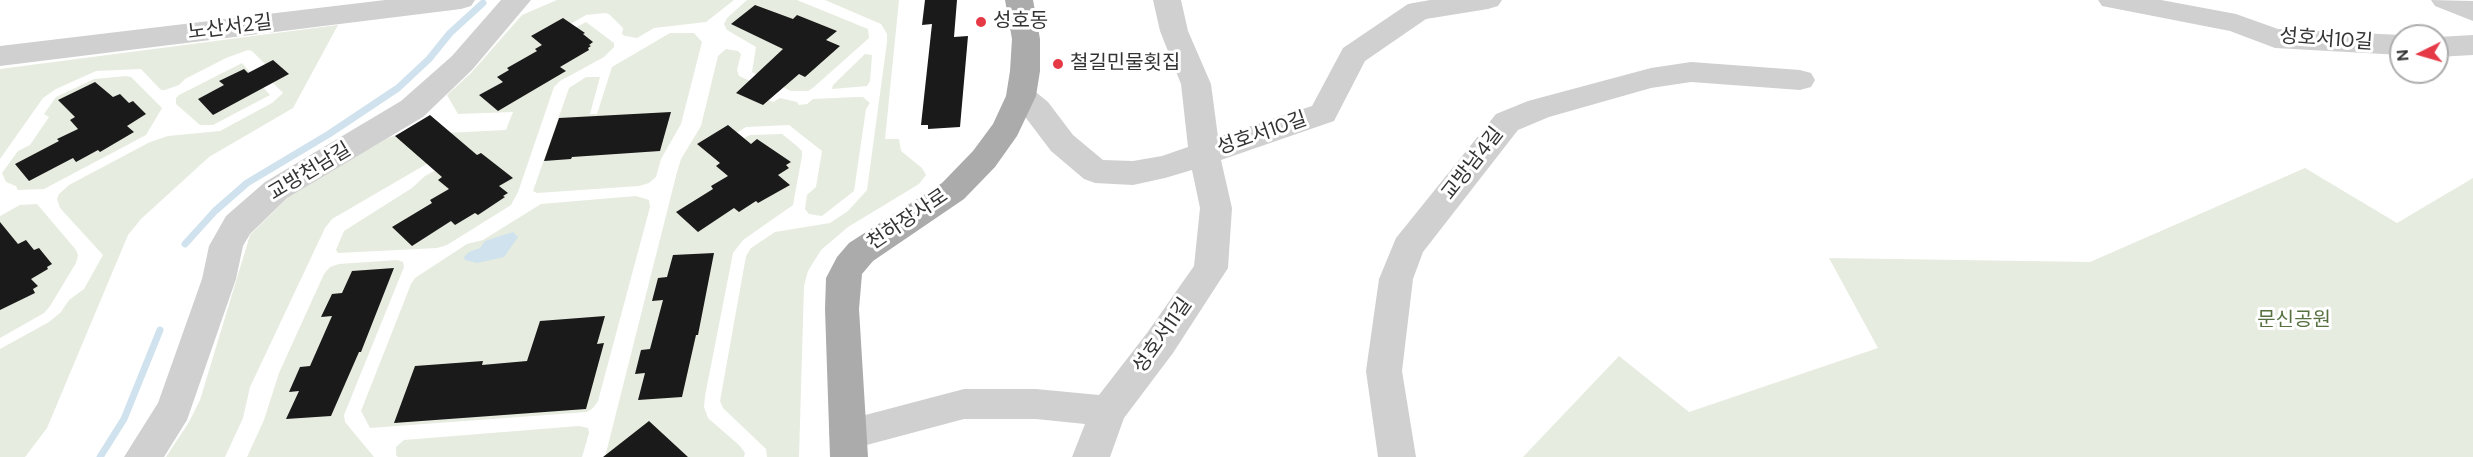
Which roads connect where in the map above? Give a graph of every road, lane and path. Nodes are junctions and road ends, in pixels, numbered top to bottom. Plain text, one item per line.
1 (461, 0) edge
2 (517, 0) edge
3 (1019, 0) edge
4 (1167, 0) edge
5 (1488, 0) edge
6 (2112, 0) edge
7 (2445, 0) edge
8 (2473, 12) edge
9 (2389, 44) edge
10 (2473, 45) edge
11 (2449, 46) edge
12 (0, 56) edge
13 (1800, 80) dead end
14 (1021, 96) junction
15 (1204, 154) junction
16 (1108, 411) junction
17 (849, 445) edge
18 (143, 457) edge
19 (1091, 457) edge
20 (1397, 457) edge

1 - 12 street, 노산서2길
2 - 18 street, 교방천남길
3 - 14 main road, 천하장사로
4 - 15 street, 성호서11길
5 - 15 street, 성호서10길
6 - 9 street, 성호서10길
7 - 8 street
10 - 11 street
13 - 20 street, 교방남4길
14 - 15 street, 성호서10길
14 - 17 main road, 천하장사로
15 - 16 street, 성호서11길
16 - 17 street
16 - 19 street, 성호서11길

